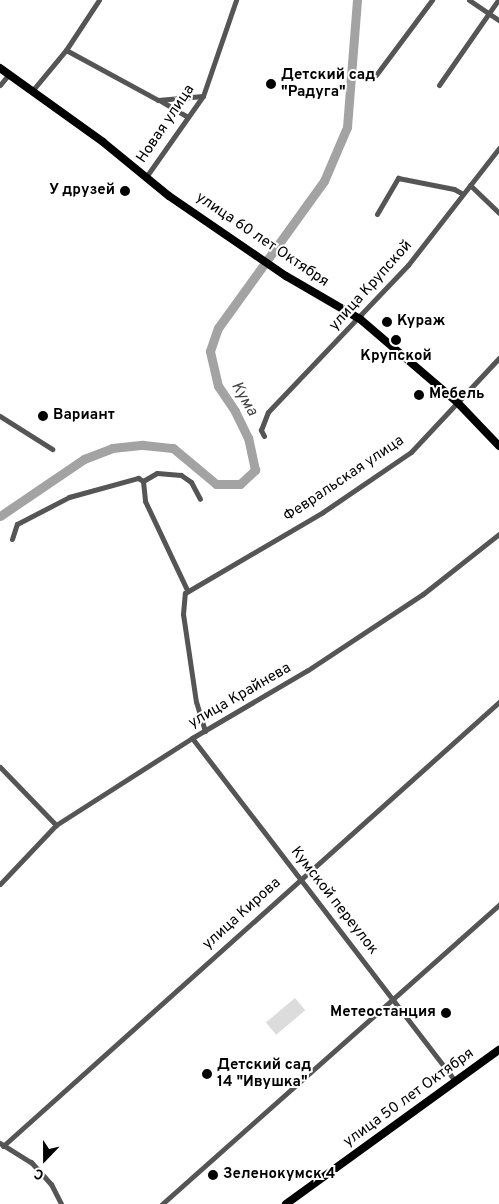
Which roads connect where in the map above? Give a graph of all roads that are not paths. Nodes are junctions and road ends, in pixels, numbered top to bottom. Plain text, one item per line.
1 (99, 0) edge
2 (236, 0) edge
3 (432, 0) edge
4 (469, 0) edge
5 (498, 0) edge
6 (490, 14) junction
7 (499, 20) edge
8 (66, 50) junction
9 (0, 68) edge
10 (9, 74) junction
11 (376, 75) dead end
12 (0, 85) edge
13 (439, 85) dead end
14 (32, 91) junction
15 (203, 96) junction
16 (158, 100) junction
17 (188, 117) junction
18 (499, 148) edge
19 (146, 177) junction
20 (470, 185) junction
21 (463, 194) junction
22 (499, 213) edge
23 (377, 214) dead end
24 (360, 319) junction
25 (499, 358) edge
26 (457, 402) junction
27 (0, 416) edge
28 (264, 436) dead end
29 (499, 446) edge
30 (52, 449) dead end
31 (143, 481) junction
32 (200, 499) dead end
33 (499, 534) edge
34 (12, 539) dead end
35 (187, 590) junction
36 (499, 702) edge
37 (204, 731) junction
38 (192, 738) junction
39 (0, 767) edge
40 (56, 825) junction
41 (300, 879) junction
42 (0, 884) edge
43 (499, 905) edge
44 (394, 999) junction
45 (499, 1050) edge
46 (455, 1081) junction
47 (2, 1145) edge
48 (61, 1204) edge
49 (162, 1204) edge
50 (286, 1204) edge

1 - 8 street
2 - 15 street, Новая улица
3 - 11 street
4 - 6 street
5 - 6 street
6 - 7 street
6 - 13 street
8 - 14 street
8 - 16 street
9 - 10 main road, улица 60 лет Октября
10 - 12 street
10 - 14 main road, улица 60 лет Октября
14 - 19 main road, улица 60 лет Октября
15 - 16 street
15 - 17 street, Новая улица
16 - 17 street
17 - 19 street, Новая улица
18 - 20 street, улица Крупской
19 - 24 main road, улица 60 лет Октября
20 - 21 street, улица Крупской
20 - 22 street
21 - 23 street
21 - 24 street, улица Крупской
24 - 26 main road, улица 60 лет Октября
24 - 28 street, улица Крупской
25 - 26 street, Февральская улица
26 - 29 main road, улица 60 лет Октября
26 - 35 street, Февральская улица
27 - 30 street
31 - 32 street
31 - 34 street
31 - 35 street
33 - 37 street, улица Крайнева
35 - 37 street, Февральская улица
36 - 41 street, улица Кирова
37 - 38 street, улица Крайнева
38 - 40 street, улица Крайнева
38 - 41 street, Кумской переулок
39 - 40 street
40 - 42 street, улица Крайнева
41 - 44 street, Кумской переулок
41 - 47 street, улица Кирова
43 - 44 street
44 - 46 street, Кумской переулок
44 - 49 street
45 - 46 main road, улица 50 лет Октября
46 - 50 main road, улица 50 лет Октября
47 - 48 street

